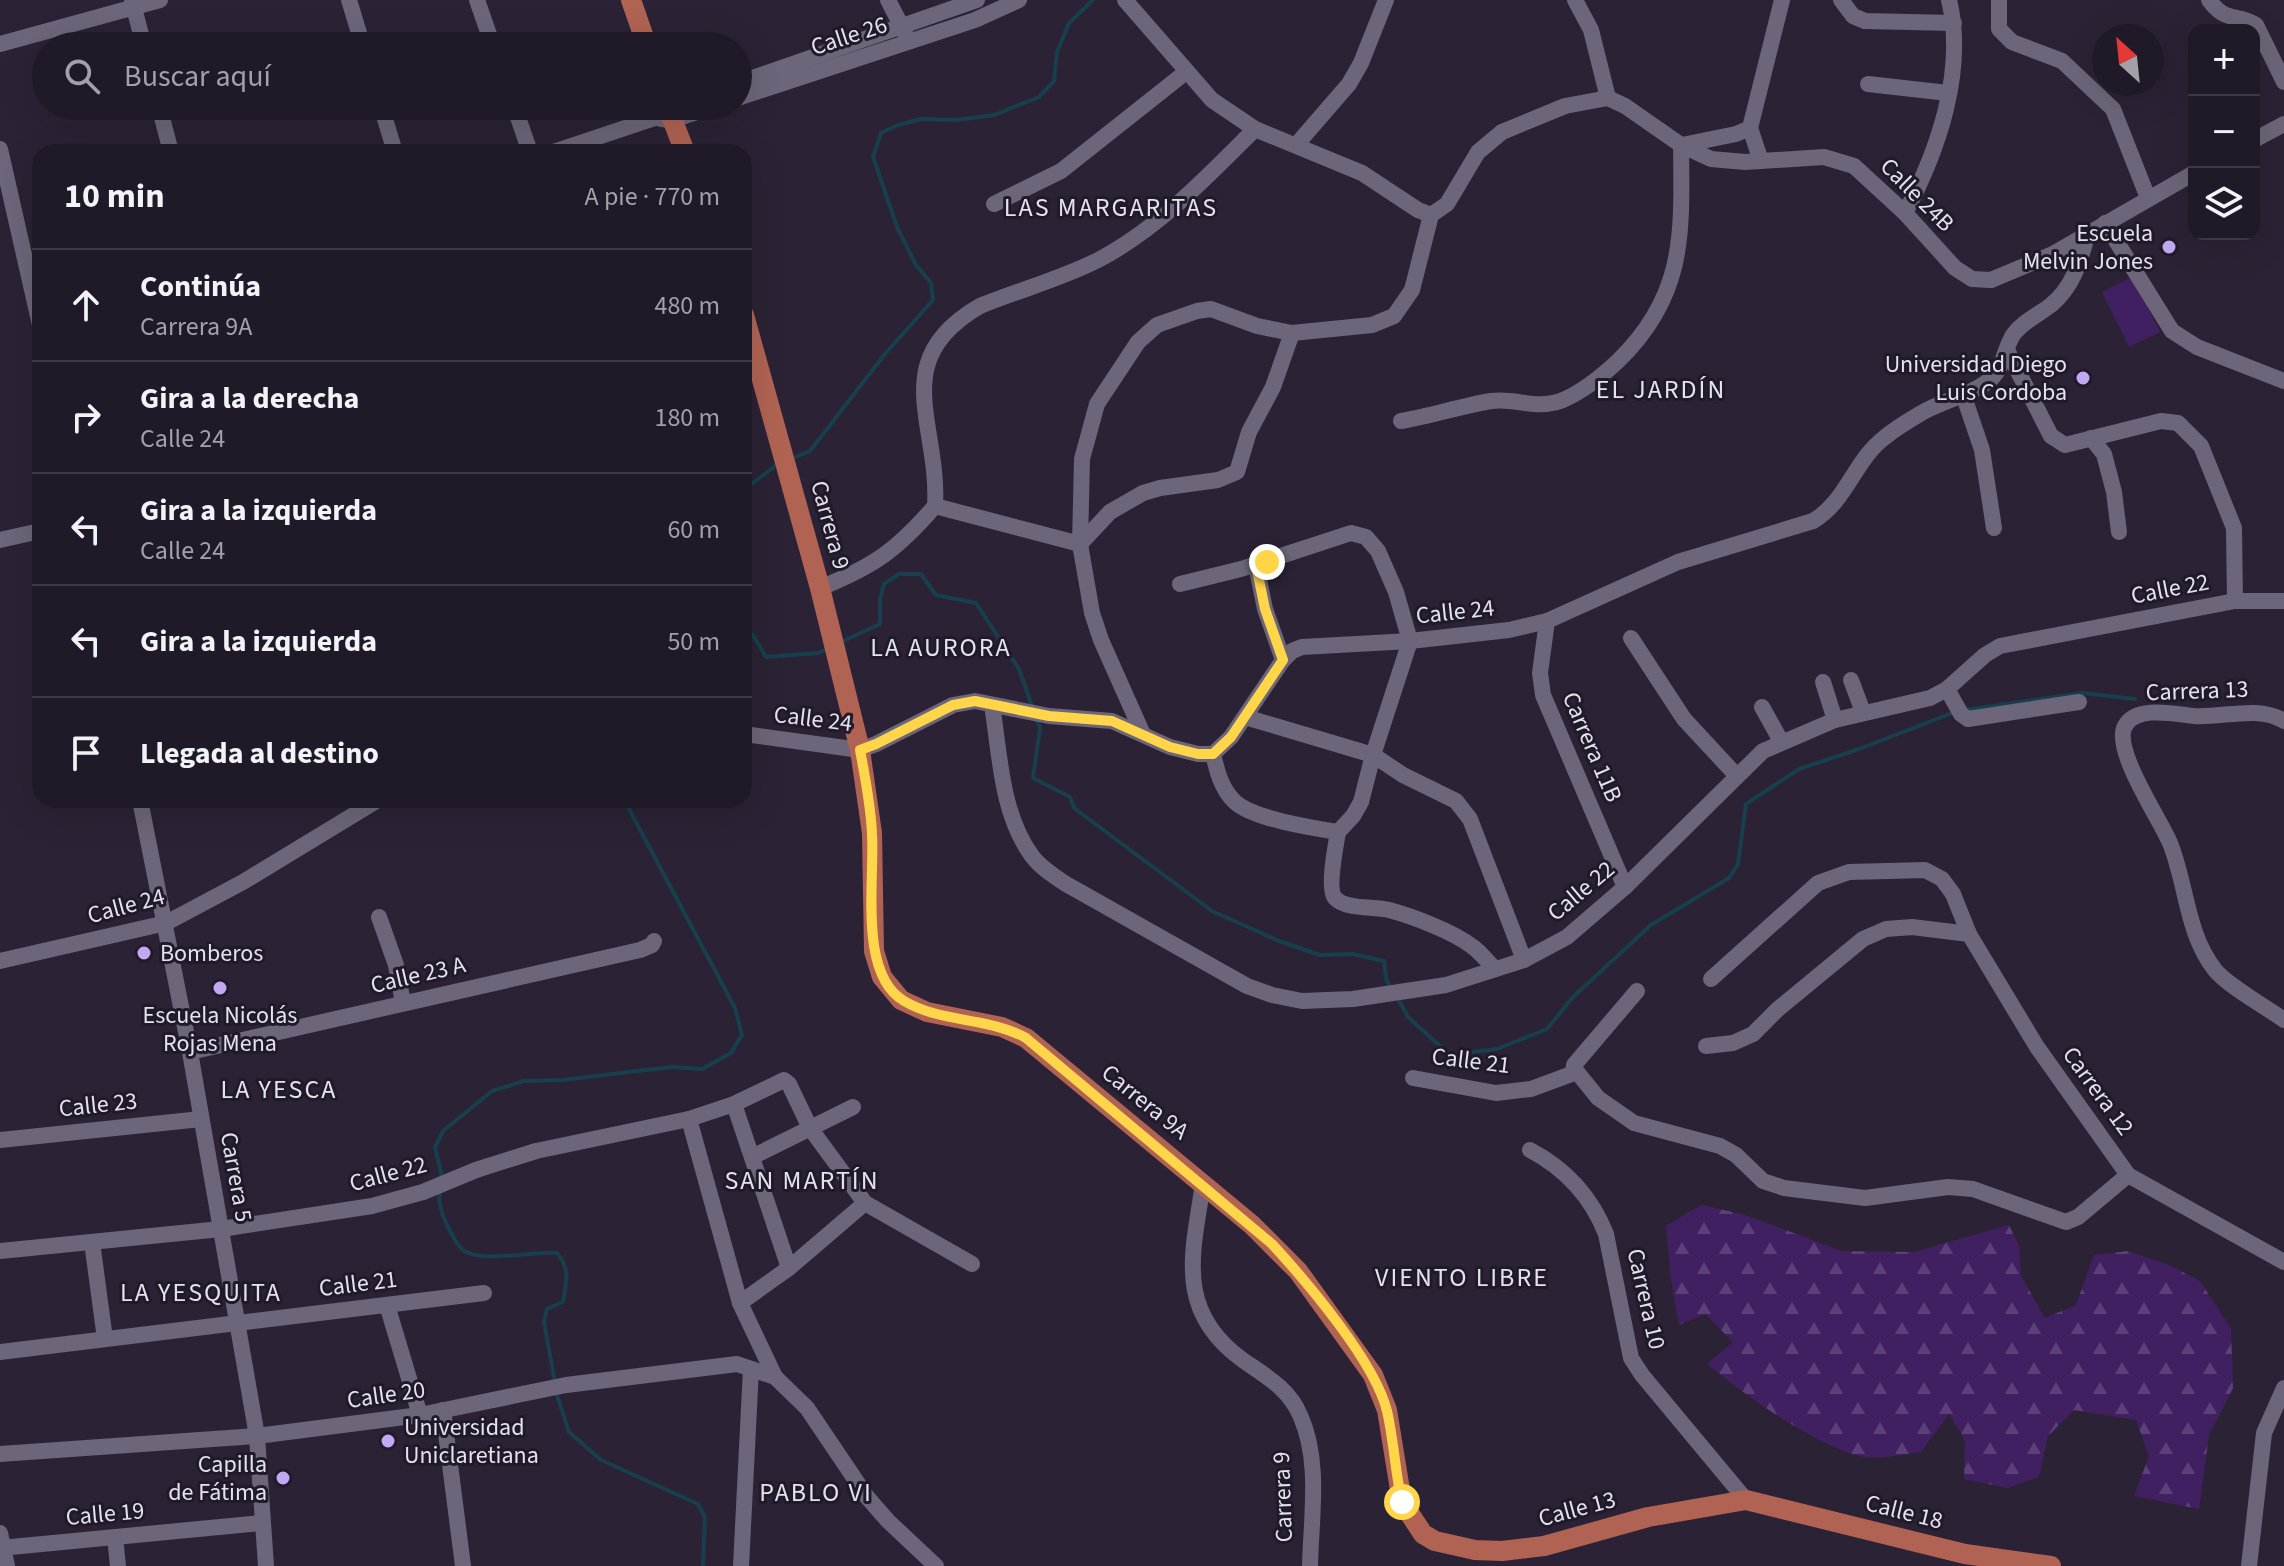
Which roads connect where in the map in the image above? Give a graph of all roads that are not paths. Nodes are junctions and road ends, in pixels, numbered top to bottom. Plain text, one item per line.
1 (160, 0) edge
2 (349, 0) edge
3 (477, 0) edge
4 (631, 0) edge
5 (888, 0) edge
6 (977, 0) edge
7 (1019, 0) edge
8 (1125, 0) edge
9 (1386, 0) edge
10 (1575, 0) edge
11 (1782, 0) edge
12 (1841, 0) edge
13 (1949, 0) edge
14 (1999, 0) edge
15 (2209, 0) edge
16 (132, 4) edge
17 (1954, 23) junction
18 (901, 26) junction
19 (40, 32) edge
20 (140, 32) edge
21 (359, 32) edge
22 (488, 32) edge
23 (642, 32) edge
24 (32, 34) edge
25 (910, 42) junction
26 (0, 44) edge
27 (835, 58) junction
28 (1186, 72) junction
29 (752, 79) edge
30 (2284, 82) edge
31 (1868, 84) dead end
32 (752, 92) edge
33 (1948, 93) junction
34 (1608, 98) junction
35 (163, 120) edge
36 (385, 120) edge
37 (519, 120) edge
38 (644, 120) edge
39 (671, 120) edge
40 (2284, 124) edge
41 (1750, 128) junction
42 (1255, 129) junction
43 (2260, 137) edge
44 (169, 144) edge
45 (393, 144) edge
46 (527, 144) edge
47 (576, 144) edge
48 (681, 144) edge
49 (1297, 144) junction
50 (1681, 145) junction
51 (0, 149) edge
52 (1761, 161) junction
53 (2188, 176) edge
54 (2148, 198) junction
55 (994, 204) dead end
56 (1905, 213) junction
57 (1431, 215) junction
58 (2105, 223) junction
59 (2087, 236) junction
60 (32, 290) edge
61 (1292, 333) junction
62 (752, 343) edge
63 (2007, 350) junction
64 (2284, 381) edge
65 (1963, 394) junction
66 (1401, 421) dead end
67 (2091, 438) junction
68 (935, 506) junction
69 (1994, 528) dead end
70 (2119, 532) dead end
71 (32, 533) edge
72 (0, 540) edge
73 (1080, 544) junction
74 (1256, 565) junction
75 (1180, 584) dead end
76 (820, 588) junction
77 (2235, 601) junction
78 (2284, 601) edge
79 (1547, 621) junction
80 (1631, 638) dead end
81 (1410, 641) junction
82 (1283, 660) junction
83 (1851, 680) dead end
84 (1823, 682) dead end
85 (1947, 689) junction
86 (2079, 702) dead end
87 (992, 705) junction
88 (1762, 707) dead end
89 (1863, 712) junction
90 (1245, 717) junction
91 (2279, 718) edge
92 (1835, 720) junction
93 (1142, 732) junction
94 (752, 735) edge
95 (1781, 741) junction
96 (860, 750) junction
97 (1213, 754) junction
98 (1373, 755) junction
99 (1736, 775) junction
100 (142, 808) edge
101 (352, 808) edge
102 (1338, 832) junction
103 (1625, 887) junction
104 (379, 917) dead end
105 (166, 923) junction
106 (1969, 934) junction
107 (654, 941) dead end
108 (1524, 960) junction
109 (0, 961) edge
110 (1495, 969) junction
111 (1711, 979) dead end
112 (1637, 991) dead end
113 (403, 1003) junction
114 (2284, 1020) edge
115 (1706, 1046) dead end
116 (190, 1052) junction
117 (1570, 1073) junction
118 (1413, 1078) dead end
119 (734, 1104) junction
120 (853, 1107) dead end
121 (201, 1119) junction
122 (689, 1119) junction
123 (810, 1128) junction
124 (0, 1140) edge
125 (1530, 1150) dead end
126 (752, 1157) junction
127 (2128, 1175) junction
128 (1203, 1184) junction
129 (865, 1203) junction
130 (221, 1229) junction
131 (92, 1242) junction
132 (0, 1251) edge
133 (2283, 1261) edge
134 (972, 1264) dead end
135 (789, 1268) junction
136 (484, 1293) dead end
137 (740, 1303) junction
138 (387, 1305) junction
139 (236, 1323) junction
140 (105, 1339) junction
141 (0, 1352) edge
142 (751, 1369) junction
143 (775, 1377) junction
144 (2284, 1388) edge
145 (443, 1410) junction
146 (420, 1415) junction
147 (257, 1436) junction
148 (0, 1454) edge
149 (1746, 1500) junction
150 (262, 1523) junction
151 (1423, 1534) joint
152 (115, 1537) junction
153 (1, 1543) edge
154 (7, 1566) edge
155 (118, 1566) edge
156 (266, 1566) edge
157 (463, 1566) edge
158 (741, 1566) edge
159 (936, 1566) edge
160 (1310, 1566) edge
161 (2051, 1566) edge
162 (2249, 1566) edge

1 - 16 street
2 - 21 street
3 - 22 street
4 - 23 main road
5 - 18 street
6 - 18 street, Calle 26
7 - 25 street, Calle 26
8 - 28 street
9 - 49 street
10 - 34 street
11 - 41 street
12 - 17 street
13 - 17 street
14 - 54 street
15 - 30 street
16 - 19 street
16 - 20 street
17 - 33 street
18 - 25 street
18 - 27 street, Calle 26
24 - 26 street
25 - 27 street, Calle 26
27 - 29 street, Calle 26
27 - 32 street, Calle 26
28 - 42 street
28 - 55 street
31 - 33 street
33 - 56 street
34 - 50 street, Calle 24B
34 - 57 street
35 - 44 street
36 - 45 street
37 - 46 street
38 - 47 street
39 - 48 main road
40 - 43 street
41 - 50 street
41 - 52 street
42 - 49 street
42 - 68 street
49 - 57 street
50 - 52 street, Calle 24B
50 - 66 street
51 - 60 street
52 - 56 street, Calle 24B
53 - 54 street
54 - 58 street
56 - 59 street, Calle 24B
57 - 61 street
58 - 59 street
58 - 64 street
59 - 63 street, Calle 24
61 - 73 street
61 - 73 street
62 - 76 main road, Carrera 9
63 - 65 street, Calle 24
63 - 67 street
65 - 69 street
65 - 79 street, Calle 24
67 - 70 street
67 - 77 street
68 - 73 street
68 - 76 street
71 - 72 street
73 - 93 street
74 - 75 street
74 - 81 street
74 - 82 street
76 - 96 main road, Carrera 9
77 - 78 street, Calle 22
77 - 85 street, Calle 22
79 - 81 street, Calle 24
79 - 103 street, Carrera 11B
80 - 99 street
81 - 82 street, Calle 24
81 - 98 street
82 - 90 street
83 - 89 street
84 - 92 street
85 - 86 street
85 - 89 street, Calle 22
87 - 93 street, Calle 24
87 - 96 street, Calle 24
87 - 110 street, Calle 22
88 - 95 street
89 - 92 street, Calle 22
90 - 97 street
90 - 98 street
91 - 114 street, Carrera 13
92 - 95 street, Calle 22
93 - 97 street, Calle 24
94 - 96 street, Calle 24
95 - 99 street, Calle 22
96 - 128 main road, Carrera 9A
97 - 102 street
98 - 102 street
98 - 108 street
99 - 103 street, Calle 22
100 - 105 street, Carrera 5
101 - 105 street, Calle 24
102 - 110 street
103 - 108 street, Calle 22
104 - 113 street
105 - 109 street, Calle 24
105 - 116 street, Carrera 5
106 - 111 street, Carrera 12
106 - 115 street
106 - 127 street, Carrera 12
107 - 113 street, Calle 23 A
108 - 110 street, Calle 22
112 - 117 street
113 - 116 street, Calle 23 A
116 - 121 street, Carrera 5
117 - 118 street, Calle 21
117 - 127 street
119 - 122 street, Calle 22
119 - 123 street, Calle 22
119 - 126 street
120 - 123 street
121 - 124 street, Calle 23
121 - 130 street, Carrera 5
122 - 130 street, Calle 22
122 - 137 street
123 - 126 street
123 - 129 street
125 - 149 street, Carrera 10
126 - 135 street
127 - 133 street, Carrera 12
128 - 151 main road, Carrera 9A
128 - 160 street, Carrera 9
129 - 134 street
129 - 135 street
130 - 131 street, Calle 22
130 - 139 street, Carrera 5
131 - 132 street, Calle 22
131 - 140 street
135 - 137 street
136 - 138 street, Calle 21
137 - 143 street
138 - 139 street, Calle 21
138 - 146 street
139 - 140 street, Calle 21
139 - 147 street, Carrera 5
140 - 141 street, Calle 21
142 - 143 street, Calle 20
142 - 145 street, Calle 20
142 - 158 street
143 - 159 street
144 - 162 street
145 - 146 street, Calle 20
145 - 157 street
146 - 147 street, Calle 20
147 - 148 street, Calle 20
147 - 150 street, Carrera 5
149 - 151 main road, Calle 13
149 - 161 main road, Calle 18
150 - 152 street, Calle 19
150 - 156 street, Carrera 5
152 - 153 street, Calle 19
152 - 155 street
153 - 154 street

